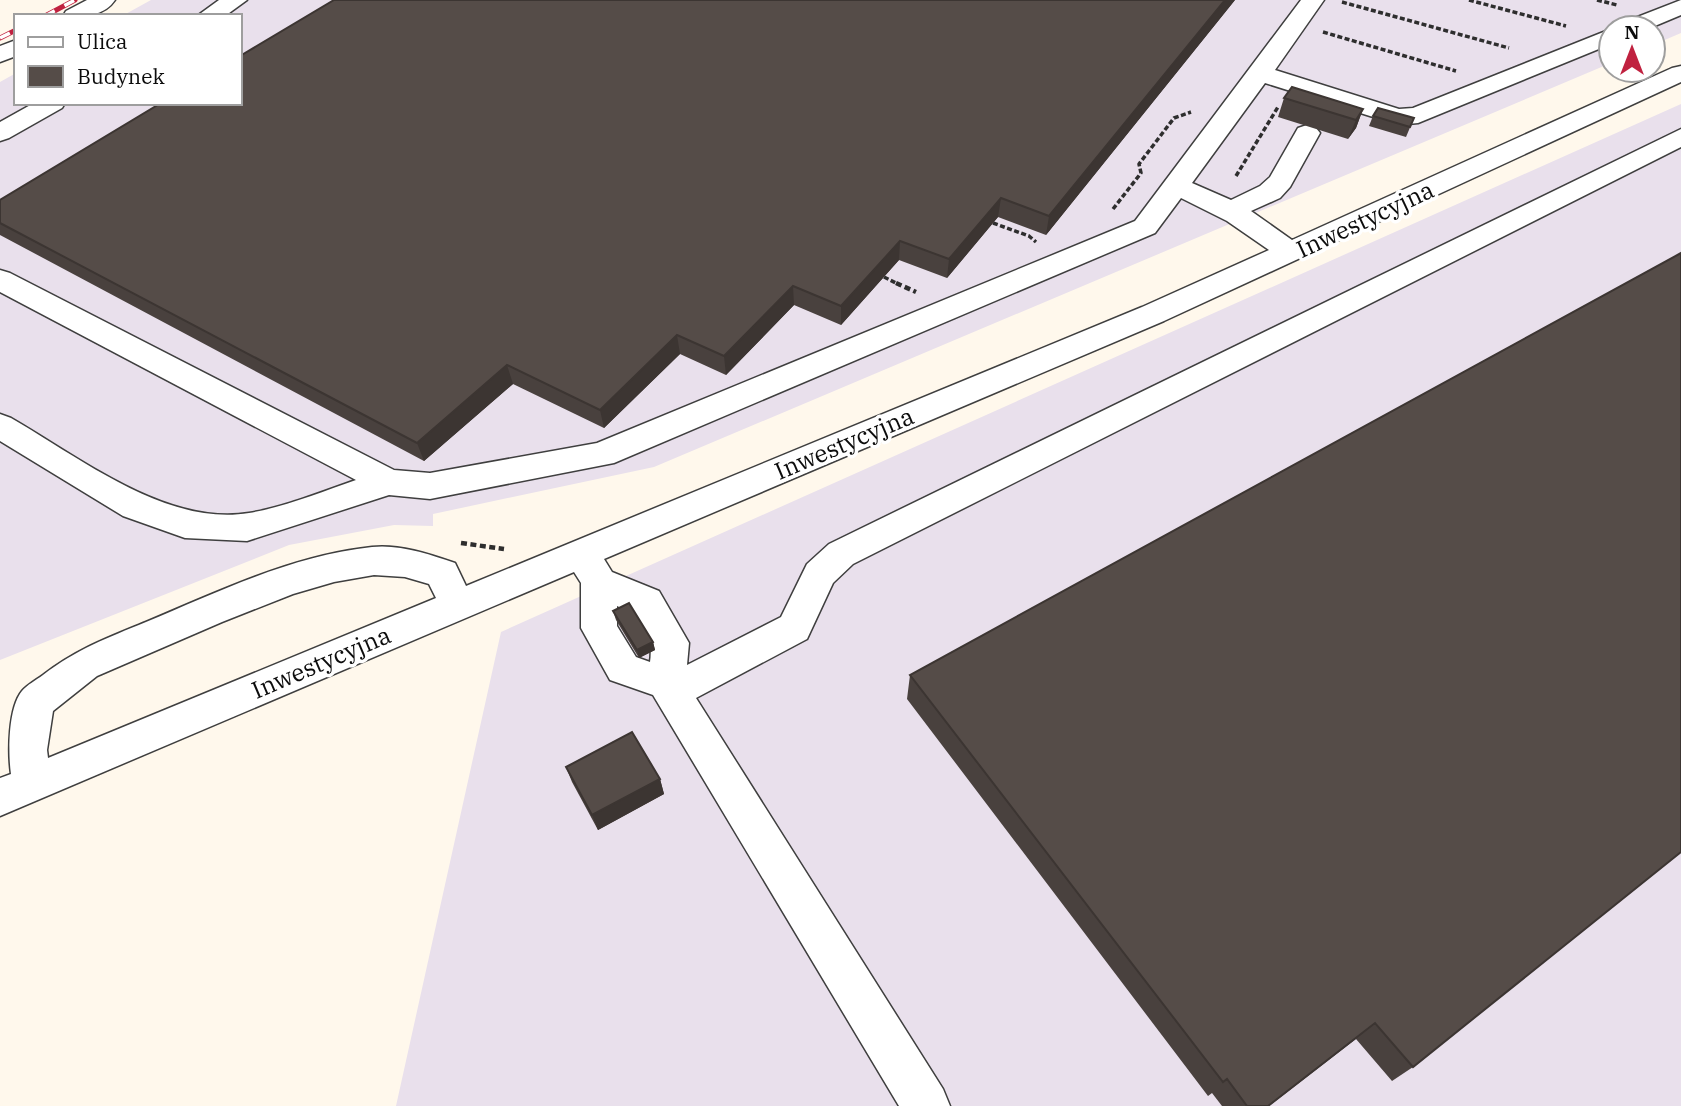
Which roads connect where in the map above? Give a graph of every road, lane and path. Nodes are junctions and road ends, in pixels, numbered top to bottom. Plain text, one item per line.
1 (104, 0) edge
2 (236, 0) edge
3 (1338, 0) edge
4 (1469, 0) edge
5 (1323, 4) edge
6 (1681, 7) edge
7 (78, 14) edge
8 (212, 14) edge
9 (1664, 14) edge
10 (1324, 23) dead end
11 (1572, 28) dead end
12 (1597, 42) edge
13 (1517, 50) dead end
14 (1461, 72) dead end
15 (1681, 73) edge
16 (1272, 78) junction
17 (1198, 103) dead end
18 (49, 105) edge
19 (0, 133) edge
20 (1307, 133) dead end
21 (1681, 137) edge
22 (1177, 187) junction
23 (1223, 208) junction
24 (1108, 215) dead end
25 (993, 223) edge
26 (1038, 244) dead end
27 (1291, 253) junction
28 (884, 277) edge
29 (0, 280) edge
30 (920, 294) dead end
31 (0, 426) edge
32 (388, 482) junction
33 (590, 568) junction
34 (457, 606) junction
35 (668, 688) junction
36 (16, 790) edge
37 (926, 1106) edge

1 - 7 street
2 - 8 street
3 - 5 path
3 - 13 path
4 - 11 path
5 - 16 street
6 - 9 street
10 - 14 path
12 - 16 street
15 - 27 street, Inwestycyjna
16 - 22 street
16 - 23 path
17 - 24 path
18 - 19 street
20 - 23 street
21 - 35 street
22 - 23 street
22 - 32 street
23 - 27 street
25 - 26 path
27 - 33 street, Inwestycyjna
28 - 30 path
29 - 32 street
31 - 32 street
33 - 34 street, Inwestycyjna
33 - 35 street
33 - 35 street
34 - 36 street, Inwestycyjna
34 - 36 street
35 - 37 street

